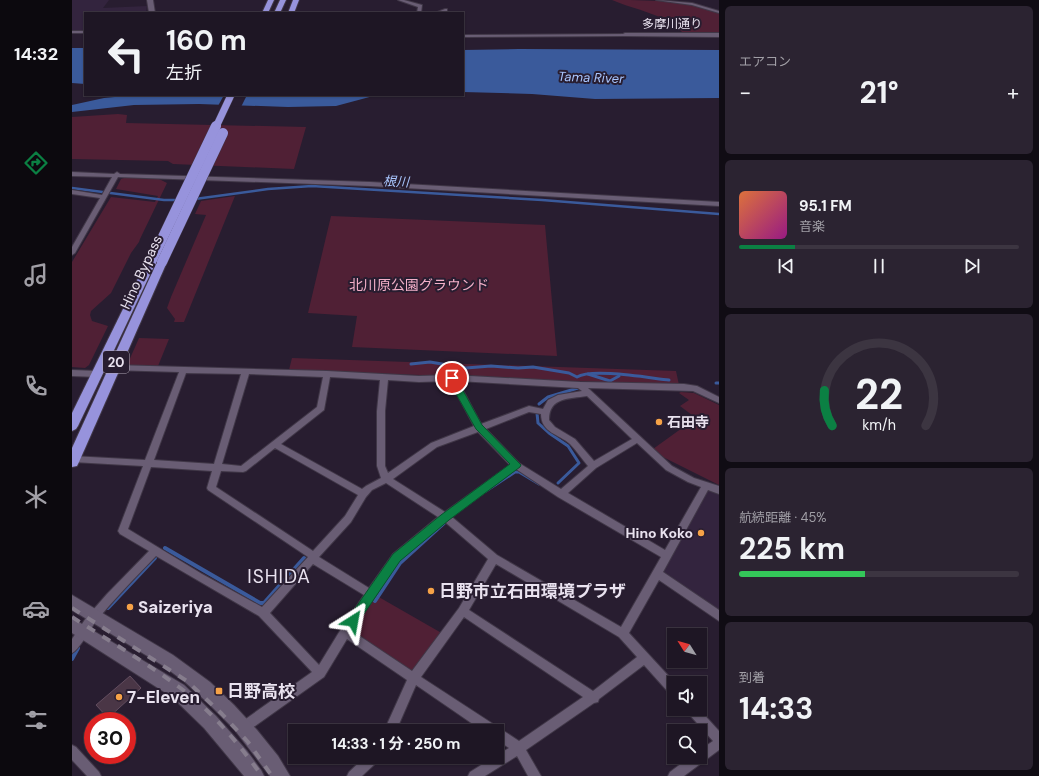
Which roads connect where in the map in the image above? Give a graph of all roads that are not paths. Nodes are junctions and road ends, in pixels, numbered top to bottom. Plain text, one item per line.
1 (150, 0) edge
2 (277, 0) edge
3 (283, 0) edge
4 (296, 0) edge
5 (400, 0) edge
6 (658, 0) edge
7 (268, 2) edge
8 (289, 3) edge
9 (445, 10) dead end
10 (152, 12) edge
11 (259, 12) edge
12 (264, 12) edge
13 (271, 12) edge
14 (277, 12) edge
15 (284, 12) edge
16 (291, 12) edge
17 (420, 12) edge
18 (440, 12) edge
19 (719, 12) edge
20 (72, 32) edge
21 (84, 32) edge
22 (625, 35) joint
23 (719, 35) edge
24 (464, 36) edge
25 (231, 96) edge
26 (239, 96) edge
27 (72, 174) edge
28 (117, 174) junction
29 (72, 192) edge
30 (107, 194) junction
31 (719, 204) edge
32 (72, 253) edge
33 (157, 262) junction
34 (114, 368) junction
35 (183, 371) junction
36 (246, 372) junction
37 (72, 373) edge
38 (97, 374) junction
39 (327, 374) junction
40 (384, 377) junction
41 (452, 378) junction
42 (580, 386) junction
43 (587, 393) junction
44 (719, 400) edge
45 (545, 412) junction
46 (72, 426) edge
47 (479, 427) junction
48 (638, 439) junction
49 (275, 444) junction
50 (73, 461) edge
51 (148, 463) junction
52 (516, 465) junction
53 (593, 466) junction
54 (217, 468) junction
55 (386, 479) junction
56 (706, 486) junction
57 (719, 490) edge
58 (363, 494) junction
59 (561, 494) junction
60 (445, 518) junction
61 (155, 550) junction
62 (666, 556) junction
63 (313, 557) junction
64 (494, 558) junction
65 (657, 573) junction
66 (371, 594) junction
67 (72, 602) edge
68 (463, 611) junction
69 (263, 613) junction
70 (94, 615) junction
71 (719, 616) edge
72 (77, 627) edge
73 (345, 632) junction
74 (623, 634) junction
75 (72, 648) edge
76 (645, 658) junction
77 (320, 673) junction
78 (414, 677) junction
79 (667, 682) edge
80 (594, 698) junction
81 (698, 716) edge
82 (393, 724) edge
83 (483, 724) edge
84 (244, 727) junction
85 (504, 738) edge
86 (719, 739) edge
87 (719, 743) edge
88 (519, 748) junction
89 (72, 751) edge
90 (707, 752) edge
91 (366, 764) edge
92 (690, 764) edge
93 (95, 776) edge
94 (255, 776) edge
95 (281, 776) edge
96 (353, 776) edge
97 (474, 776) edge
98 (535, 776) edge
99 (674, 776) edge

1 - 10 main road
2 - 13 highway
3 - 14 highway
4 - 16 highway
5 - 17 street
6 - 19 street
7 - 11 highway
7 - 12 highway
8 - 15 highway
9 - 18 street
20 - 21 street
22 - 23 main road, 多摩川通り
22 - 24 street
25 - 33 highway, Hino Bypass / 20, bridge
26 - 33 highway, Hino Bypass / 20, bridge
27 - 28 street
28 - 30 street
28 - 31 street
29 - 30 street
30 - 32 street
33 - 34 highway, Hino Bypass / 20
33 - 38 highway, Hino Bypass / 20
34 - 35 street
34 - 50 highway, Hino Bypass / 20
35 - 36 street
35 - 51 street
36 - 39 street
36 - 54 street
37 - 38 street
38 - 46 highway, Hino Bypass / 20
39 - 40 street
39 - 49 street
40 - 41 street
40 - 55 street
41 - 42 street
41 - 47 street
42 - 43 street
42 - 44 street
43 - 45 street
43 - 48 street
45 - 47 street
45 - 53 street
47 - 52 street
47 - 55 street
48 - 53 street
48 - 56 street
49 - 54 street
49 - 58 street
50 - 51 street
51 - 54 street
51 - 61 street
52 - 59 street
52 - 60 street
53 - 59 street
54 - 63 street
55 - 58 street
55 - 60 street
56 - 57 street
56 - 62 street
58 - 63 street
59 - 62 street
60 - 64 street
60 - 66 street
61 - 69 street
61 - 70 street
62 - 65 street
63 - 66 street
63 - 69 street
64 - 68 street
64 - 74 street
65 - 71 street
65 - 74 street
66 - 73 street
67 - 70 main road
68 - 78 street
68 - 80 street
69 - 77 street
70 - 72 street
70 - 84 main road
72 - 75 street
72 - 94 main road
73 - 77 street
73 - 78 street
74 - 76 street
76 - 79 street
76 - 80 street
77 - 84 street
78 - 82 street
78 - 83 street
80 - 88 street
81 - 86 street
84 - 95 main road
85 - 88 street
87 - 90 street
88 - 97 street
88 - 98 street
89 - 93 street
91 - 96 street
92 - 99 street

